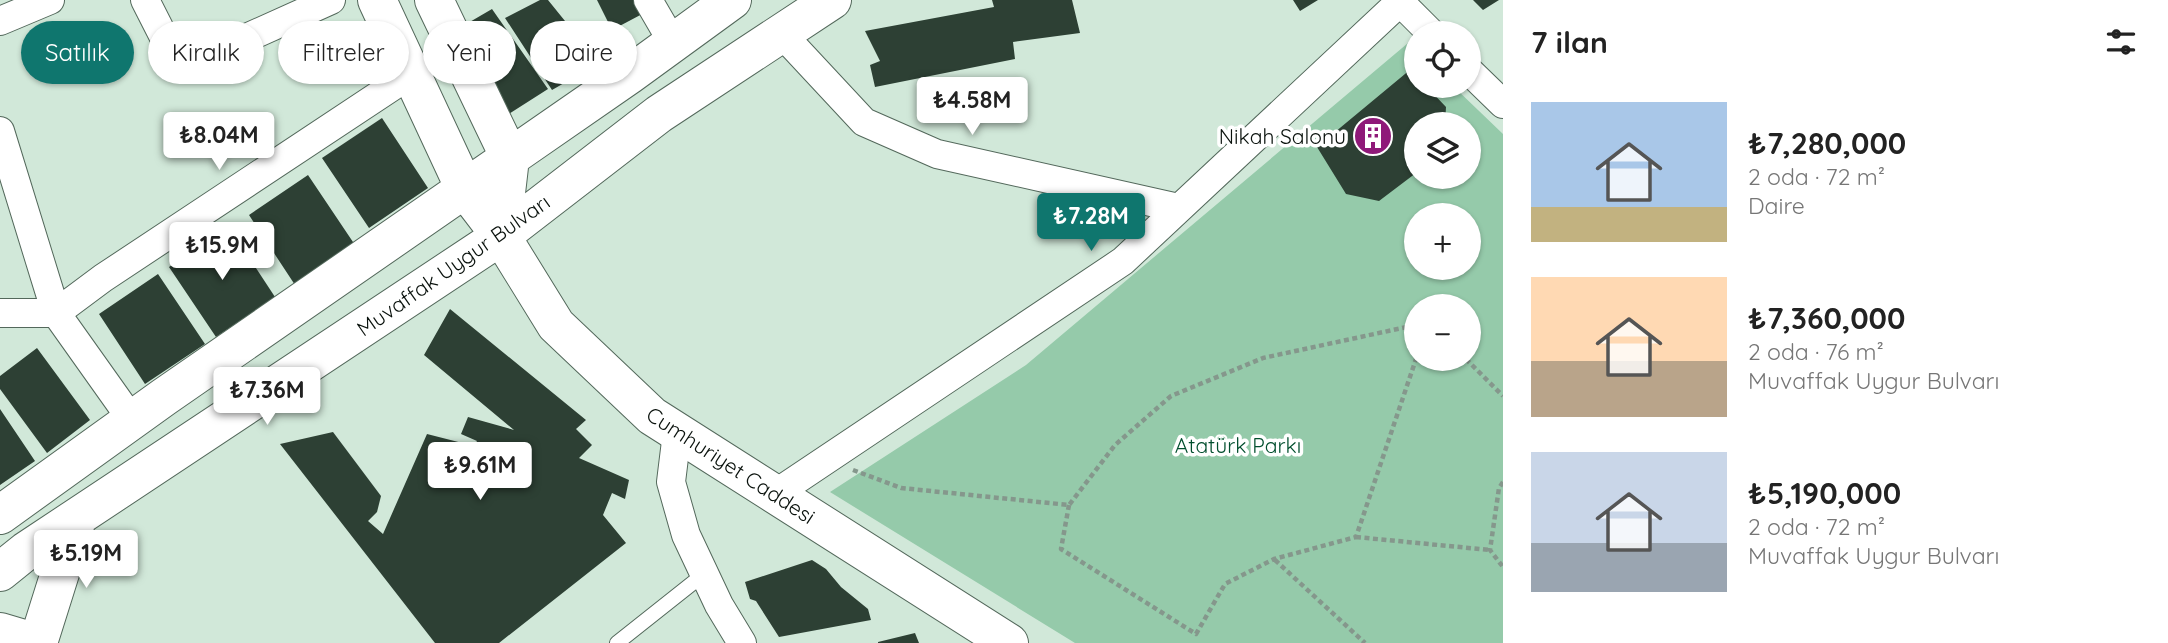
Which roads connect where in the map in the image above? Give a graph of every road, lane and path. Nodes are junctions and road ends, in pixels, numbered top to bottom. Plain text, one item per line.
1 (50, 0) edge
2 (145, 0) edge
3 (331, 0) edge
4 (377, 0) edge
5 (434, 0) edge
6 (648, 0) edge
7 (732, 0) edge
8 (832, 0) edge
9 (1401, 1) edge
10 (0, 21) edge
11 (1420, 21) edge
12 (782, 34) junction
13 (673, 43) junction
14 (411, 74) junction
15 (1481, 83) edge
16 (1503, 104) edge
17 (0, 131) edge
18 (510, 158) junction
19 (465, 189) junction
20 (1178, 208) junction
21 (501, 236) junction
22 (0, 313) edge
23 (56, 313) junction
24 (1404, 328) edge
25 (1412, 371) edge
26 (1478, 371) edge
27 (1503, 396) edge
28 (132, 420) junction
29 (677, 433) junction
30 (826, 460) junction
31 (1503, 482) edge
32 (775, 494) junction
33 (1069, 505) junction
34 (0, 515) edge
35 (77, 519) junction
36 (1356, 537) junction
37 (1490, 550) junction
38 (1274, 559) junction
39 (1503, 567) edge
40 (0, 572) edge
41 (705, 575) junction
42 (0, 632) edge
43 (37, 643) edge
44 (617, 643) edge
45 (742, 643) edge
46 (1009, 643) edge
47 (1365, 643) edge

1 - 10 street
2 - 3 street
4 - 14 main road, Cumhuriyet Caddesi
5 - 18 main road
6 - 13 street
7 - 13 main road
8 - 12 main road, Muvaffak Uygur Bulvarı
9 - 11 street
9 - 20 street
12 - 20 street
12 - 21 main road, Muvaffak Uygur Bulvarı
13 - 18 main road
14 - 19 main road, Cumhuriyet Caddesi
14 - 23 street
15 - 16 street
17 - 23 street
18 - 19 main road
18 - 21 main road
19 - 21 main road, Cumhuriyet Caddesi
19 - 28 main road
20 - 30 street
21 - 29 main road, Cumhuriyet Caddesi
21 - 35 main road, Muvaffak Uygur Bulvarı
22 - 23 street
23 - 28 street
24 - 33 path
25 - 36 path
26 - 27 path
28 - 34 main road
29 - 32 main road, Cumhuriyet Caddesi
29 - 41 street
30 - 32 street
30 - 33 path
31 - 37 path
32 - 46 main road, Cumhuriyet Caddesi
33 - 38 path
35 - 40 main road, Muvaffak Uygur Bulvarı
35 - 43 main road
36 - 37 path
36 - 38 path
37 - 39 path
38 - 47 path
41 - 44 lane
41 - 45 street
42 - 43 main road

